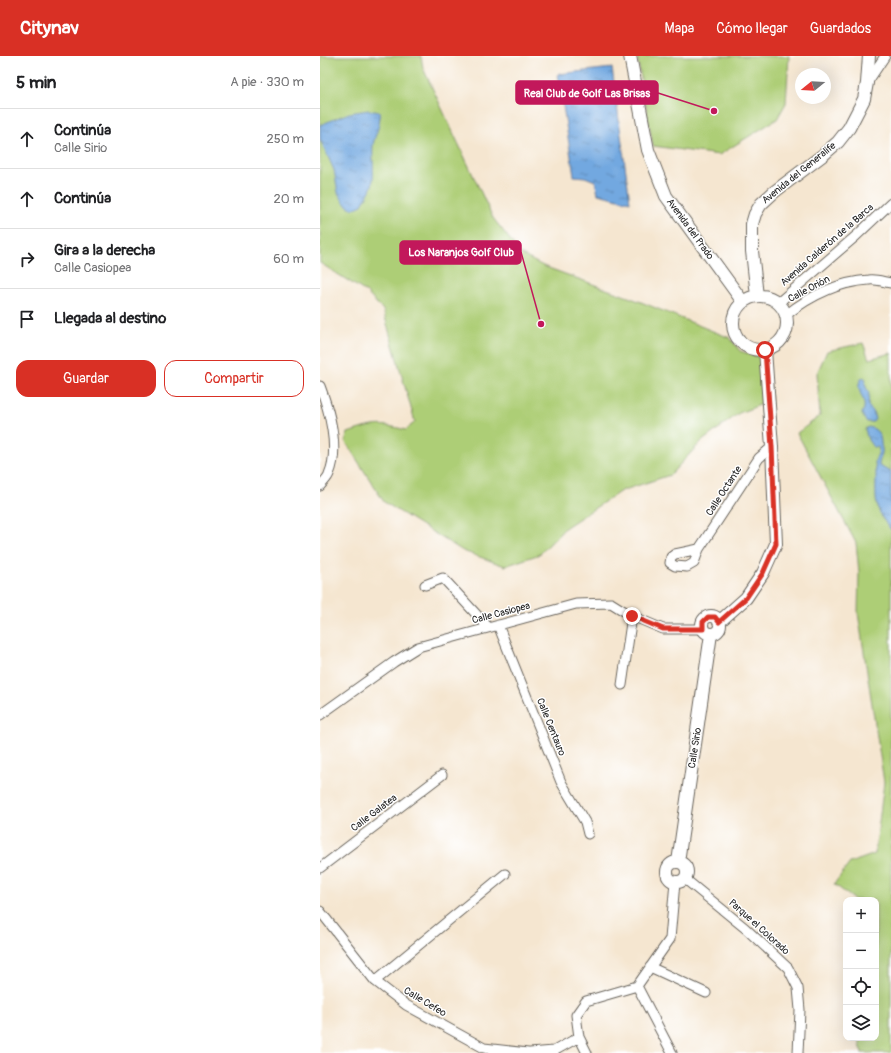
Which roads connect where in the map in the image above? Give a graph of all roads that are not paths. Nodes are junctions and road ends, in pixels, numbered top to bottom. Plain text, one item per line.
1 (630, 56) edge
2 (869, 56) edge
3 (885, 56) edge
4 (867, 83) junction
5 (891, 203) edge
6 (891, 283) edge
7 (757, 296) junction
8 (743, 302) junction
9 (778, 303) junction
10 (786, 315) junction
11 (765, 350) junction
12 (320, 386) edge
13 (772, 447) junction
14 (320, 486) edge
15 (699, 549) dead end
16 (425, 585) dead end
17 (632, 616) junction
18 (498, 625) junction
19 (488, 627) junction
20 (707, 632) junction
21 (622, 685) dead end
22 (320, 715) edge
23 (442, 775) dead end
24 (588, 834) dead end
25 (678, 862) junction
26 (320, 868) edge
27 (505, 874) dead end
28 (680, 880) junction
29 (320, 911) edge
30 (650, 967) junction
31 (375, 981) junction
32 (637, 986) junction
33 (706, 993) dead end
34 (579, 1037) junction
35 (529, 1053) edge
36 (587, 1053) edge
37 (672, 1053) edge
38 (798, 1053) edge

1 - 8 street, Avenida del Prado
2 - 4 street, Avenida del Generalife
3 - 4 street
4 - 7 street, Avenida del Generalife
5 - 9 street, Avenida Calderón de la Barca
6 - 10 street, Calle Orión
7 - 8 street
7 - 9 street
8 - 11 street
9 - 10 street
10 - 11 street
11 - 13 street
12 - 14 street
13 - 15 street, Calle Octante
13 - 20 street
16 - 19 street
17 - 18 street, Calle Casiopea
17 - 20 street, Calle Casiopea
17 - 21 street
18 - 19 street, Calle Casiopea
18 - 24 street, Calle Centauro
19 - 22 street, Calle Casiopea
20 - 25 street, Calle Sirio
23 - 26 street, Calle Galatea
25 - 28 street
25 - 28 street
27 - 31 street
28 - 30 street
28 - 38 street, Parque el Colorado
29 - 31 street, Calle Cefeo
30 - 32 street
30 - 33 street
31 - 35 street, Calle Cefeo
32 - 34 street
32 - 37 street
34 - 35 street, Calle Cefeo
34 - 36 street

